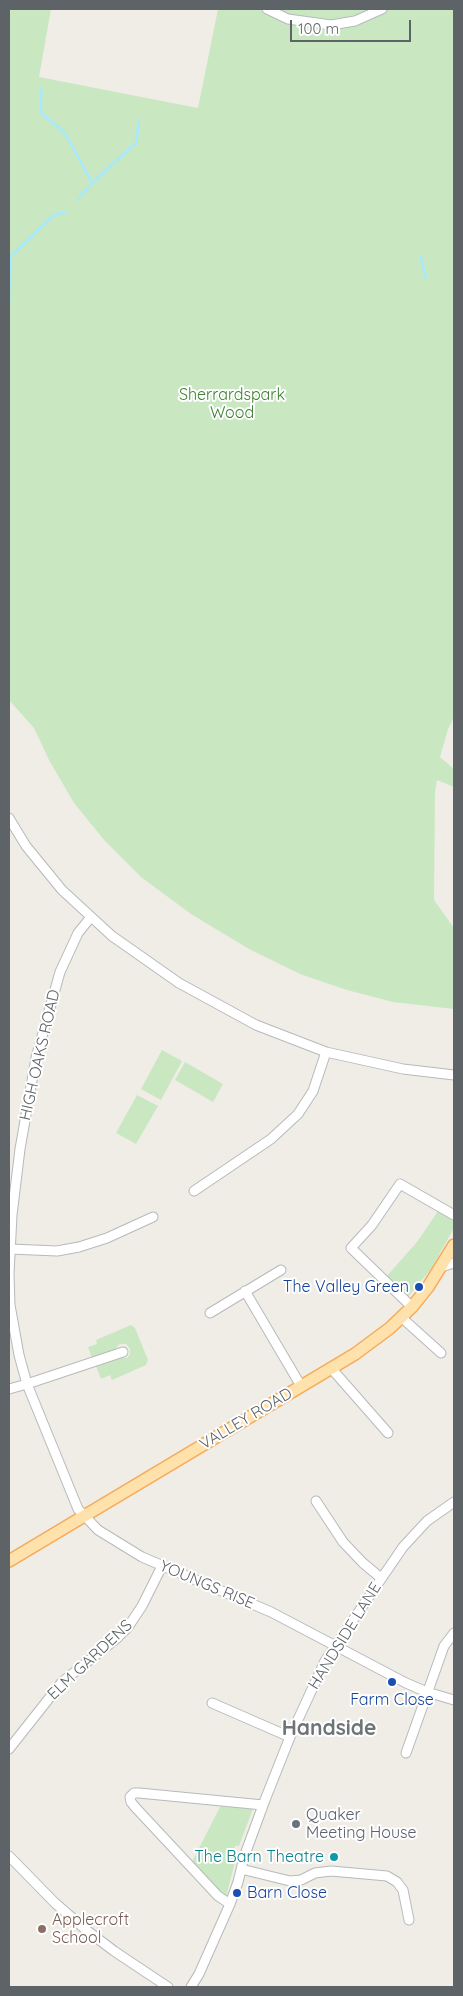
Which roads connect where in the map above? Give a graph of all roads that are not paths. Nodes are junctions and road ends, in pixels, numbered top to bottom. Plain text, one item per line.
1 (267, 9) edge
2 (382, 9) edge
3 (9, 818) edge
4 (90, 917) junction
5 (326, 1052) junction
6 (454, 1075) edge
7 (194, 1191) dead end
8 (454, 1215) edge
9 (152, 1217) dead end
10 (454, 1245) edge
11 (10, 1249) edge
12 (454, 1263) edge
13 (442, 1267) junction
14 (280, 1270) dead end
15 (245, 1291) junction
16 (412, 1307) junction
17 (210, 1313) dead end
18 (402, 1317) junction
19 (123, 1352) dead end
20 (440, 1353) dead end
21 (331, 1368) junction
22 (27, 1384) junction
23 (301, 1386) junction
24 (9, 1389) edge
25 (388, 1433) dead end
26 (316, 1501) dead end
27 (454, 1502) edge
28 (83, 1516) junction
29 (9, 1561) edge
30 (162, 1566) junction
31 (381, 1578) junction
32 (454, 1633) edge
33 (335, 1646) junction
34 (427, 1692) junction
35 (454, 1700) edge
36 (212, 1703) dead end
37 (290, 1737) junction
38 (9, 1749) edge
39 (406, 1753) dead end
40 (263, 1805) junction
41 (9, 1856) edge
42 (241, 1869) junction
43 (230, 1904) junction
44 (409, 1920) dead end
45 (168, 1987) edge
46 (191, 1987) edge

1 - 2 street
3 - 4 street
4 - 5 street
4 - 11 street, HIGH OAKS ROAD
5 - 6 street
5 - 7 street
8 - 16 street
9 - 11 street
10 - 13 main road, VALLEY ROAD
11 - 22 street, HIGH OAKS ROAD
12 - 13 street
13 - 16 main road, VALLEY ROAD
14 - 15 street
15 - 17 street
15 - 23 street
16 - 18 main road, VALLEY ROAD
18 - 20 street
18 - 21 main road, VALLEY ROAD
19 - 22 street
21 - 23 main road, VALLEY ROAD
21 - 25 street
22 - 24 street
22 - 28 street, HIGH OAKS ROAD
23 - 28 main road, VALLEY ROAD
26 - 31 street
27 - 31 street, HANDSIDE LANE
28 - 29 main road, VALLEY ROAD
28 - 30 street, YOUNGS RISE
30 - 33 street, YOUNGS RISE
30 - 38 street, ELM GARDENS
31 - 33 street, HANDSIDE LANE
32 - 34 street
33 - 34 street, YOUNGS RISE
33 - 37 street, HANDSIDE LANE
34 - 35 street, YOUNGS RISE
34 - 39 street
36 - 37 street
37 - 40 street, HANDSIDE LANE
40 - 42 street, HANDSIDE LANE
40 - 43 street
41 - 45 street
42 - 43 street, HANDSIDE LANE
42 - 44 street
43 - 46 street, HANDSIDE LANE

